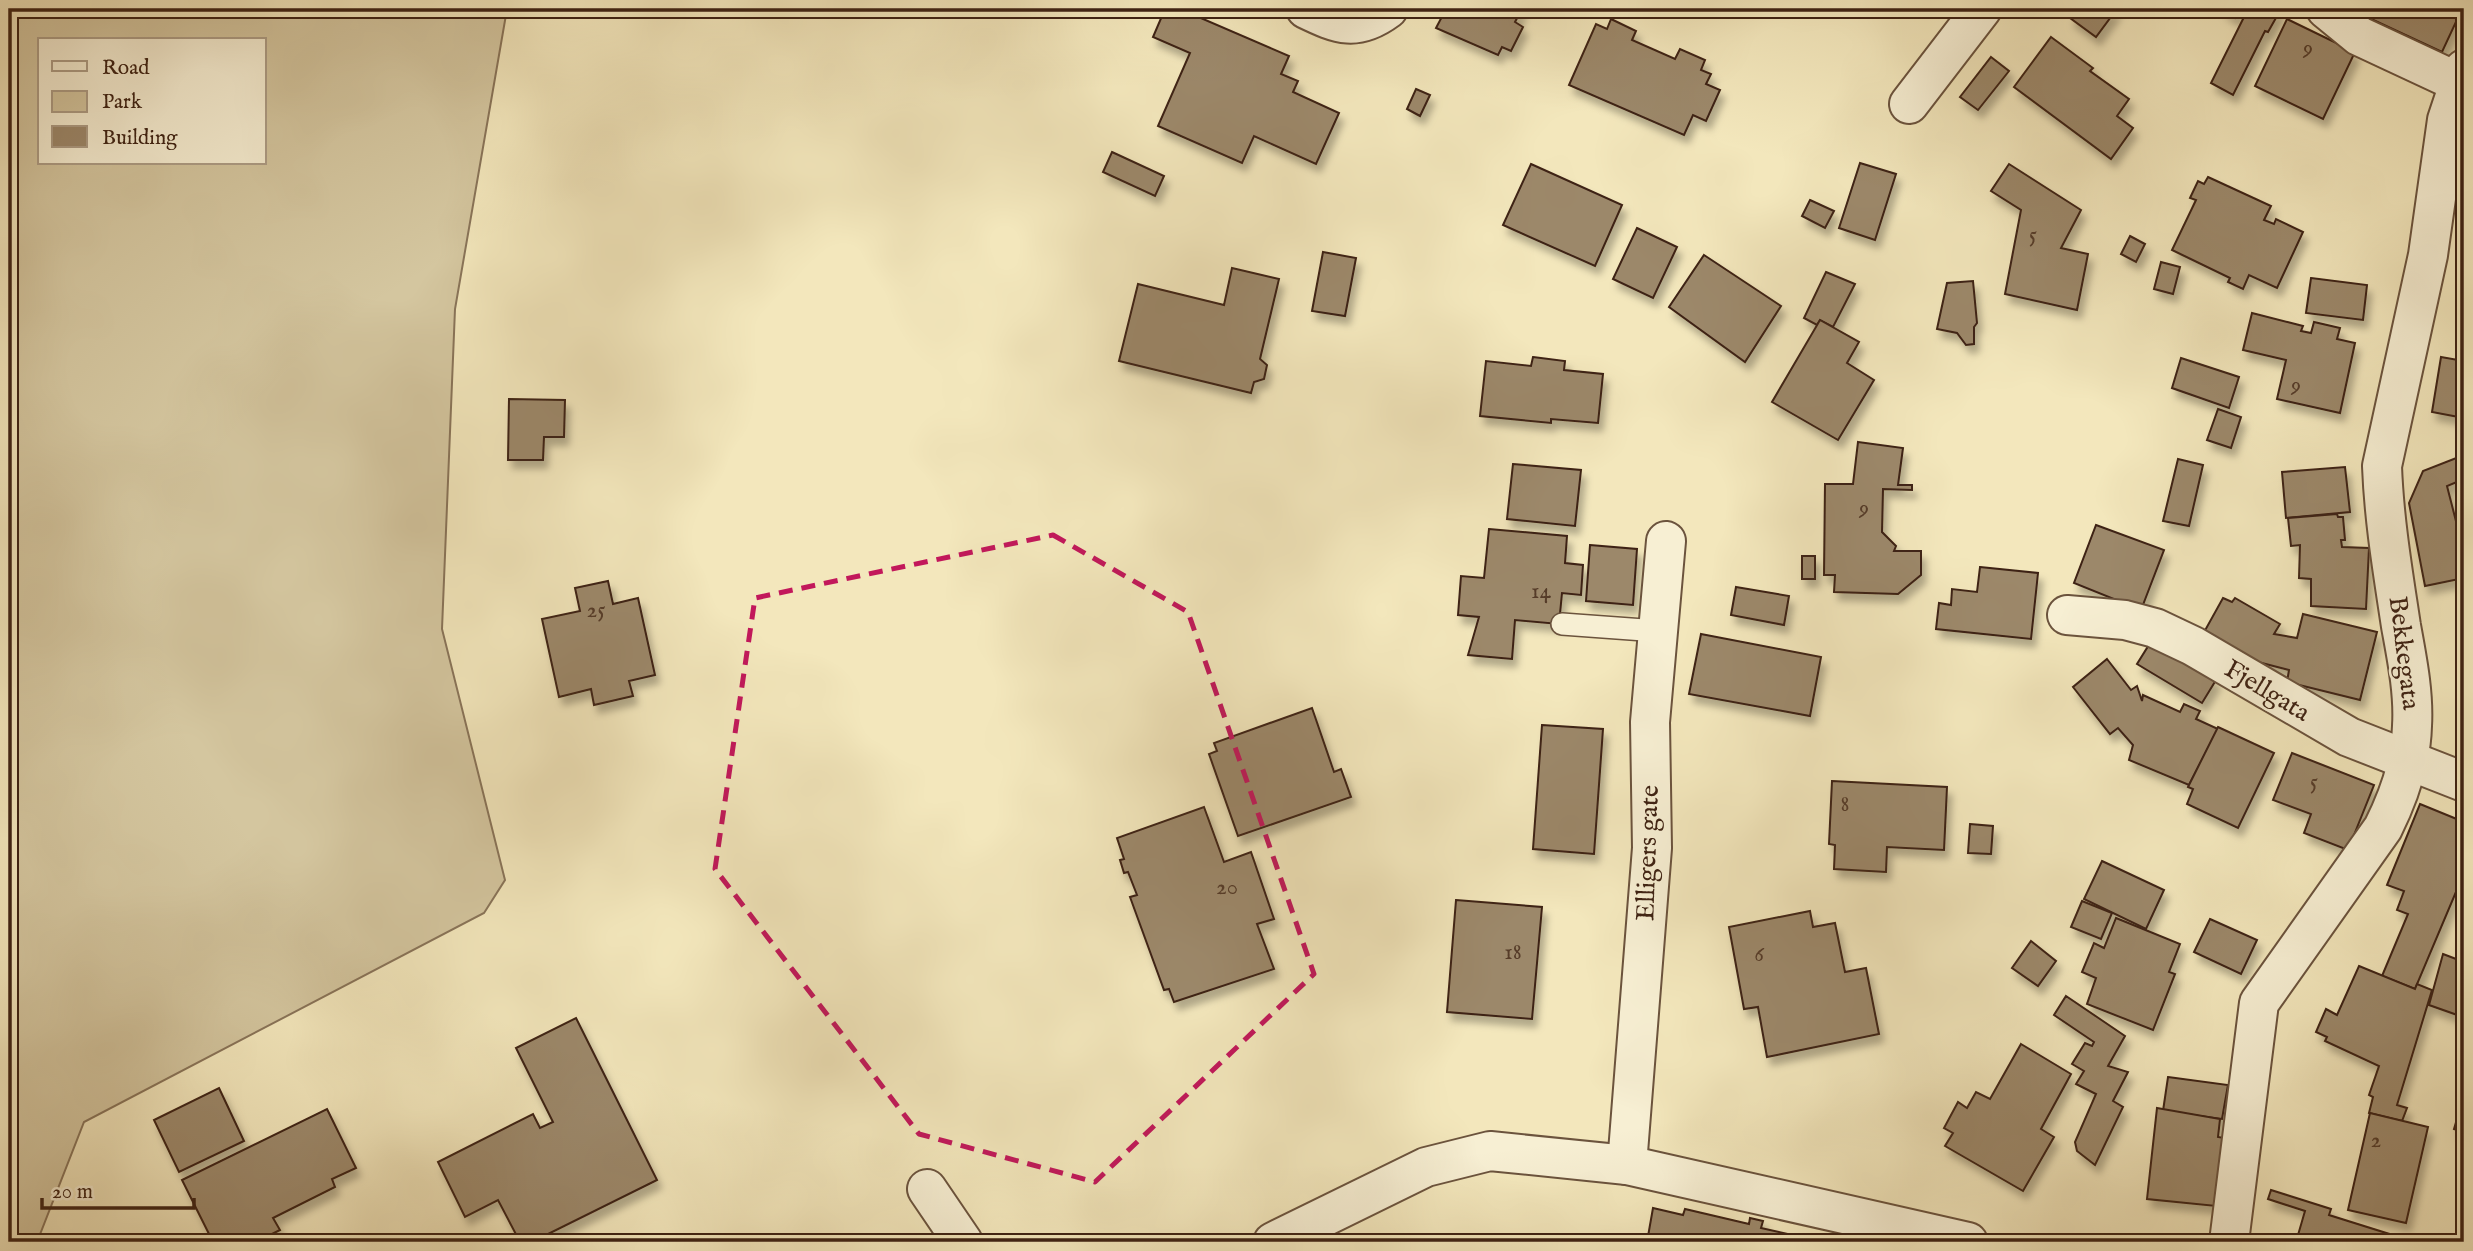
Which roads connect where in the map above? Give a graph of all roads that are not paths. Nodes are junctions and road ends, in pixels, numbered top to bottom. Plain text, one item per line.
1 (1306, 9) edge
2 (1982, 9) edge
3 (2326, 9) edge
4 (1380, 15) edge
5 (2462, 79) edge
6 (1909, 104) dead end
7 (1666, 541) dead end
8 (2067, 615) dead end
9 (1562, 624) dead end
10 (1658, 631) junction
11 (2408, 762) junction
12 (2464, 782) edge
13 (1626, 1165) junction
14 (927, 1189) dead end
15 (963, 1242) edge
16 (1273, 1242) edge
17 (1968, 1242) edge
18 (2229, 1242) edge

1 - 4 street
2 - 6 street
3 - 5 street
5 - 11 street, Bekkegata
7 - 10 street, Elligers gate
8 - 11 street, Fjellgata
9 - 10 lane
10 - 13 street, Elligers gate
11 - 12 street, Fjellgata
11 - 18 street, Bekkegata
13 - 16 street
13 - 17 street
14 - 15 street

